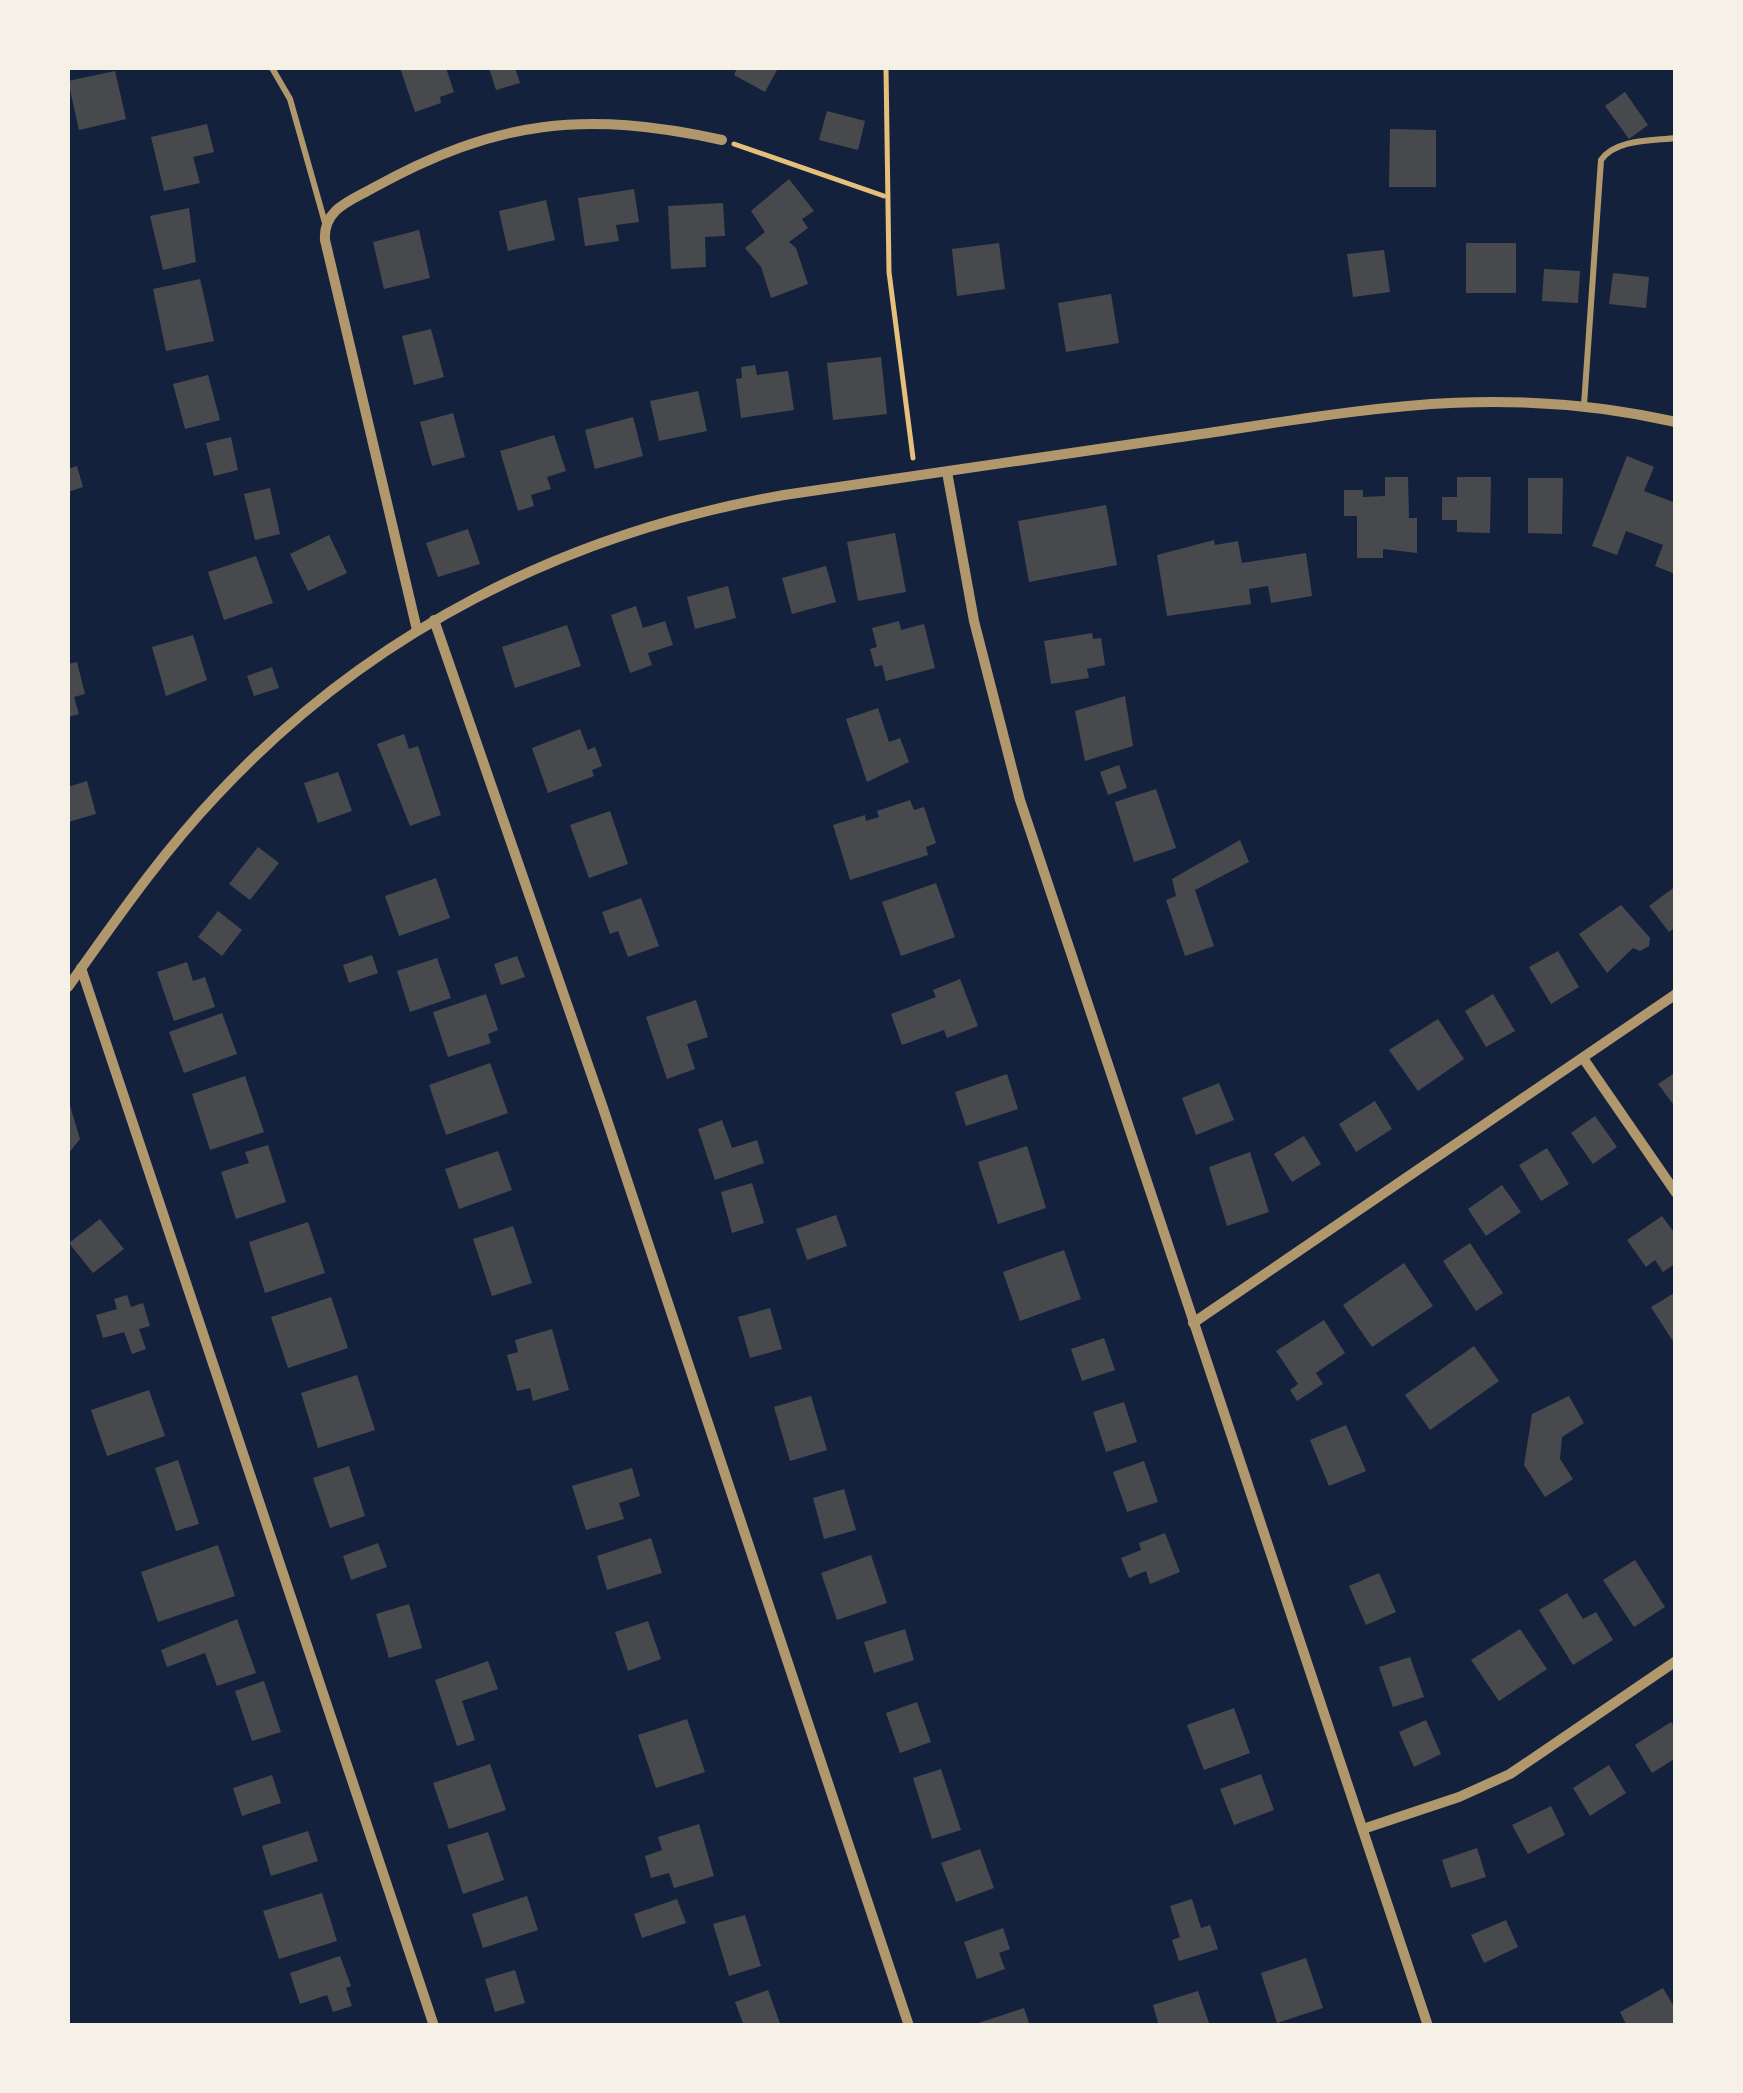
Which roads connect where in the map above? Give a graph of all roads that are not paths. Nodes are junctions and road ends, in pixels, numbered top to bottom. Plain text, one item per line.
1 (272, 68) edge
2 (1676, 138) edge
3 (722, 140) road end
4 (326, 224) junction
5 (1584, 405) junction
6 (1673, 420) edge
7 (946, 472) junction
8 (434, 620) junction
9 (417, 630) junction
10 (81, 968) junction
11 (68, 983) edge
12 (1676, 994) edge
13 (1582, 1058) junction
14 (1676, 1193) edge
15 (1194, 1323) junction
16 (1676, 1661) edge
17 (1362, 1829) junction
18 (434, 2026) edge
19 (909, 2026) edge
20 (1428, 2026) edge

1 - 4 lane
2 - 5 lane
3 - 4 street
4 - 9 street
5 - 6 street
5 - 7 street
7 - 8 street
7 - 15 street
8 - 9 street
8 - 19 street
9 - 10 street
10 - 11 street
10 - 18 street
12 - 13 street
13 - 14 street
13 - 15 street
15 - 17 street
16 - 17 street
17 - 20 street

